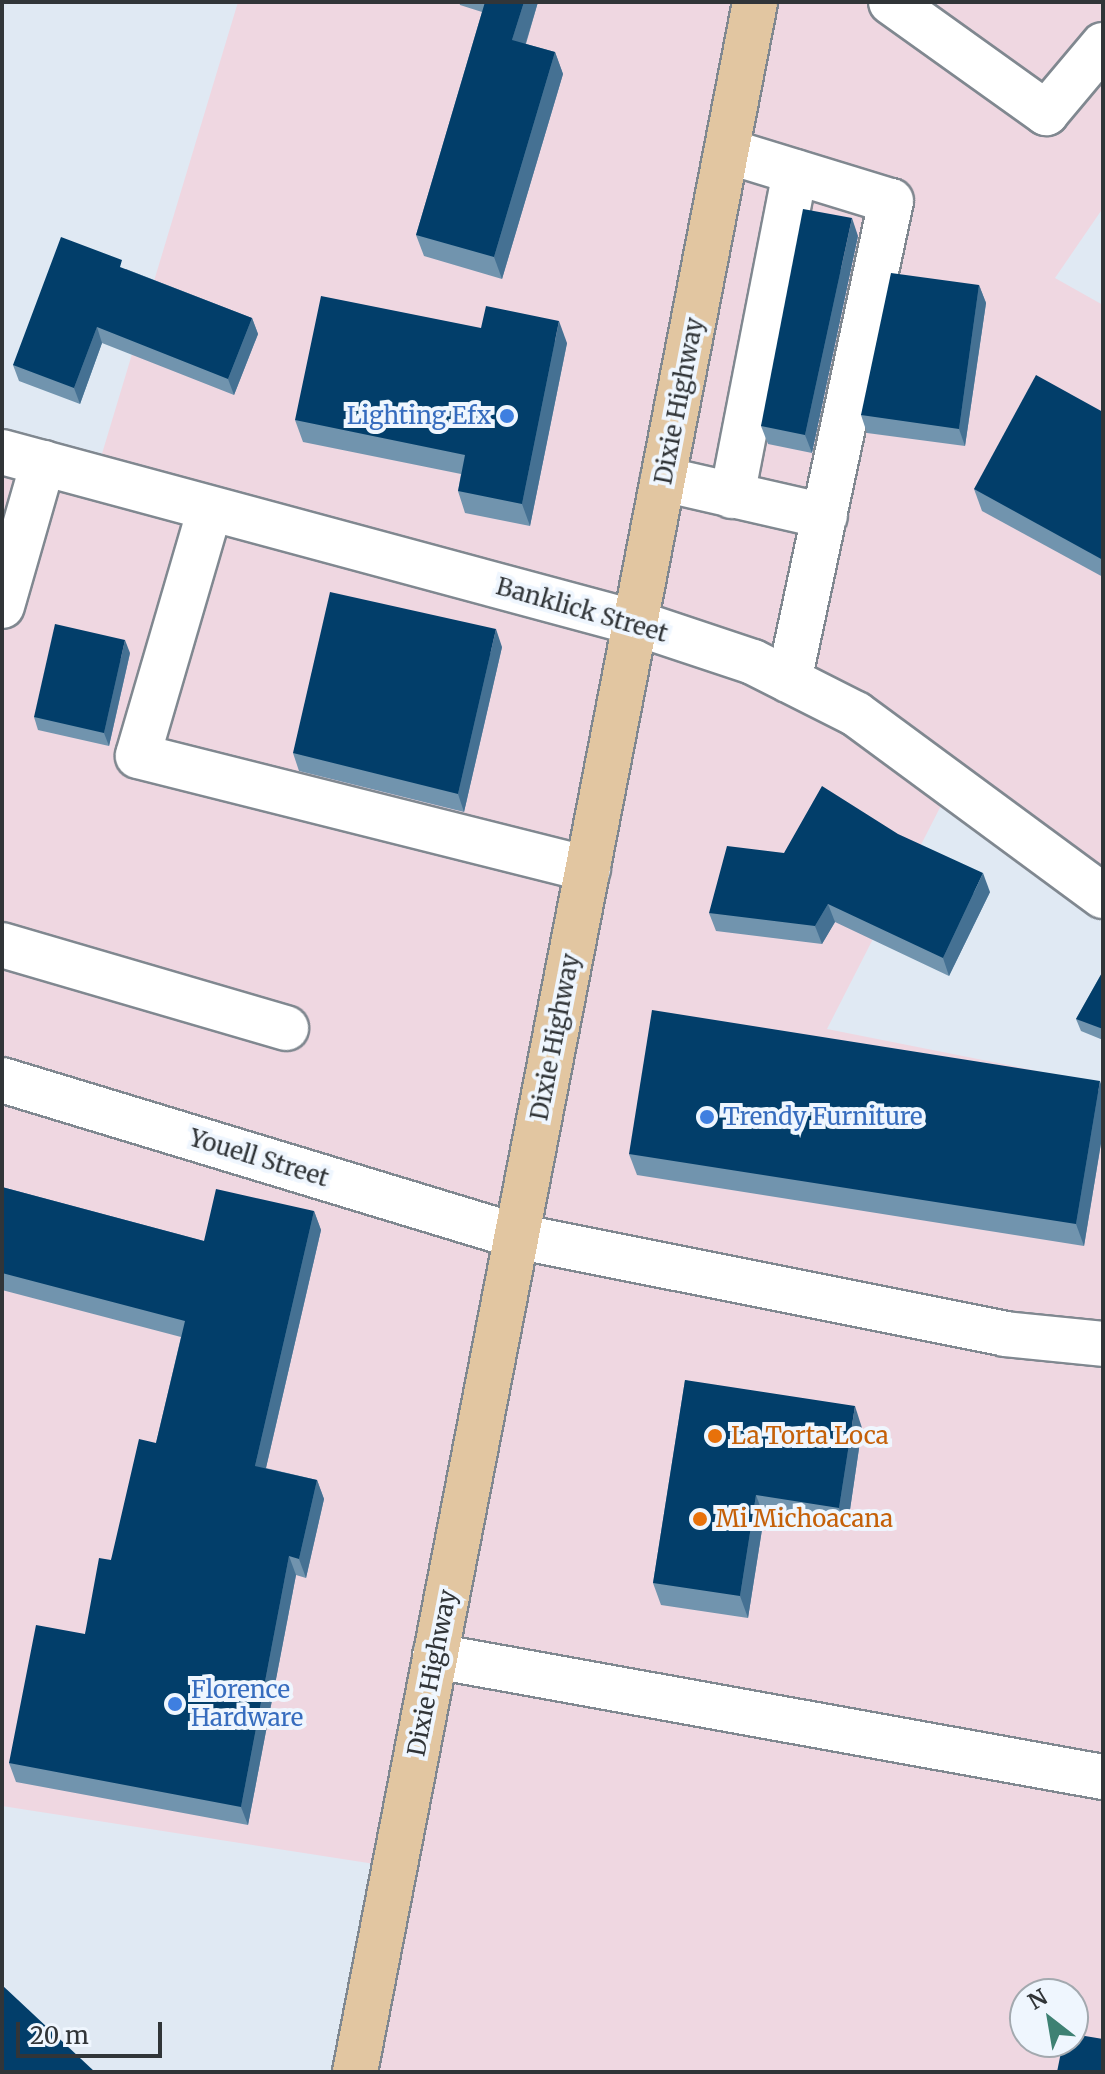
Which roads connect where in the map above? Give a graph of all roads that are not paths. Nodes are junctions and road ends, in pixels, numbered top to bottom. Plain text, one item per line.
1 (755, 2) edge
2 (891, 2) edge
3 (1103, 45) edge
4 (727, 151) junction
5 (795, 172) junction
6 (22, 458) edge
7 (663, 479) junction
8 (732, 496) junction
9 (210, 509) junction
10 (825, 516) junction
11 (2, 606) edge
12 (636, 623) junction
13 (789, 680) junction
14 (588, 869) junction
15 (1103, 896) edge
16 (2, 945) edge
17 (286, 1028) dead end
18 (2, 1080) edge
19 (516, 1236) junction
20 (1103, 1344) edge
21 (435, 1656) junction
22 (1103, 1777) edge
23 (355, 2072) edge

1 - 4 main road, Dixie Highway
2 - 3 street
4 - 5 street
4 - 7 main road, Dixie Highway
5 - 8 street
5 - 10 street
6 - 9 street, Banklick Street
6 - 11 street
7 - 8 street
7 - 12 main road, Dixie Highway
8 - 10 street
9 - 12 street, Banklick Street
9 - 14 street
10 - 13 street
12 - 13 street, Banklick Street
12 - 14 main road, Dixie Highway
13 - 15 street, Banklick Street
14 - 19 main road, Dixie Highway
16 - 17 street
18 - 19 street, Youell Street
19 - 20 street, Youell Street
19 - 21 main road, Dixie Highway
21 - 22 street
21 - 23 main road, Dixie Highway

